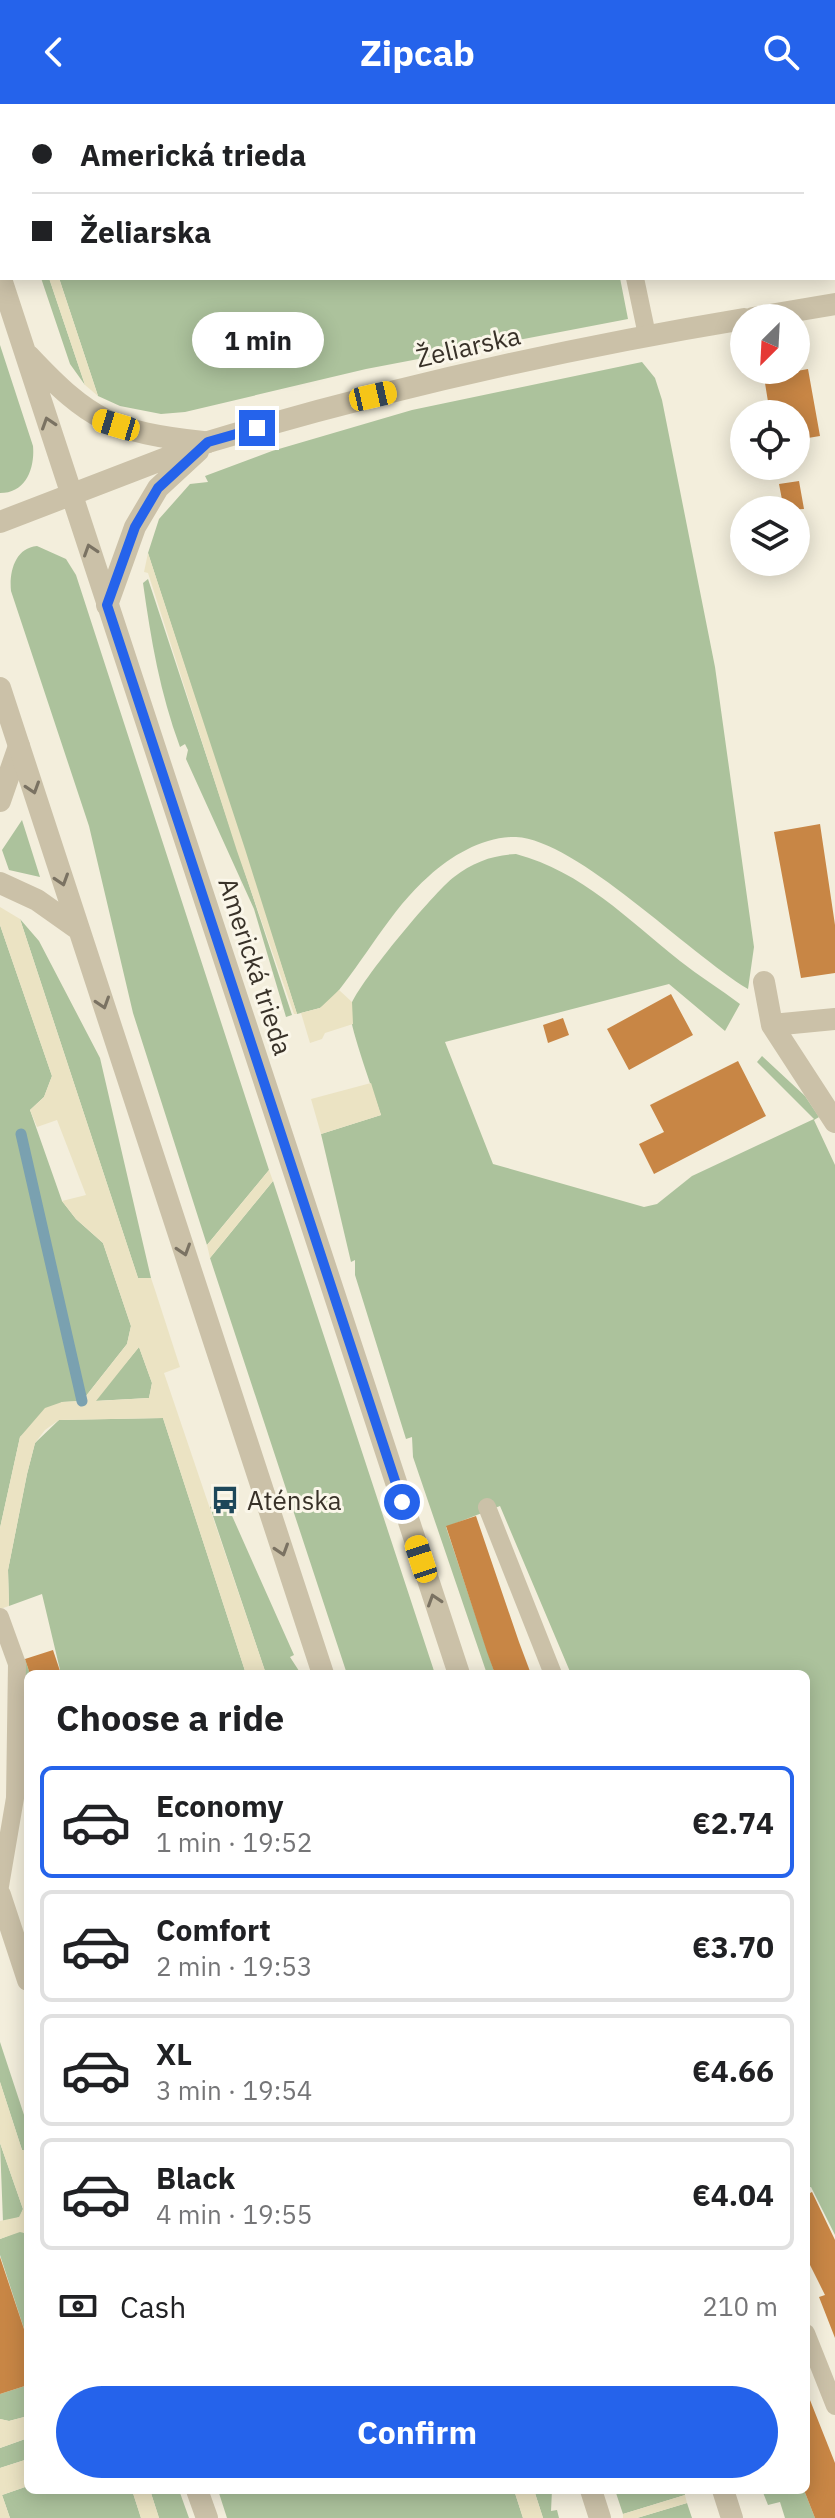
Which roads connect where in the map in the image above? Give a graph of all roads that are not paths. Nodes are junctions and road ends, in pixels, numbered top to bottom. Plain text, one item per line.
1 (1, 280) edge
2 (635, 280) edge
3 (835, 304) edge
4 (810, 308) edge
5 (730, 321) edge
6 (647, 335) junction
7 (24, 351) junction
8 (208, 442) junction
9 (72, 495) junction
10 (0, 522) edge
11 (107, 605) junction
12 (0, 688) edge
13 (19, 746) junction
14 (0, 801) edge
15 (0, 883) edge
16 (78, 929) junction
17 (764, 982) dead end
18 (835, 1019) edge
19 (772, 1025) junction
20 (835, 1122) edge
21 (487, 1507) dead end
22 (0, 1617) edge
23 (322, 1670) edge
24 (458, 1670) edge
25 (551, 1670) edge
26 (0, 1886) edge
27 (0, 1895) edge
28 (24, 1968) edge
29 (810, 2343) edge
30 (835, 2406) edge
31 (198, 2494) edge
32 (592, 2494) edge
33 (724, 2494) edge
34 (207, 2518) edge
35 (600, 2518) edge
36 (732, 2518) edge

1 - 7 street, Americká trieda
2 - 6 lane
3 - 4 street
5 - 6 street, Želiarska
6 - 8 street, Želiarska
7 - 8 street
9 -> 7 street, Americká trieda
8 - 9 street, Želiarska
8 - 11 street
9 - 10 street, Želiarska
11 -> 9 street, Americká trieda
24 -> 11 street, Americká trieda
12 - 13 street
13 - 14 street
13 -> 16 street
15 - 16 street
16 -> 23 street
17 - 19 street
18 - 19 street
19 - 20 street
21 - 25 lane
22 - 26 lane
27 - 28 street
29 - 30 lane
31 - 34 street
32 - 35 street
33 - 36 street

